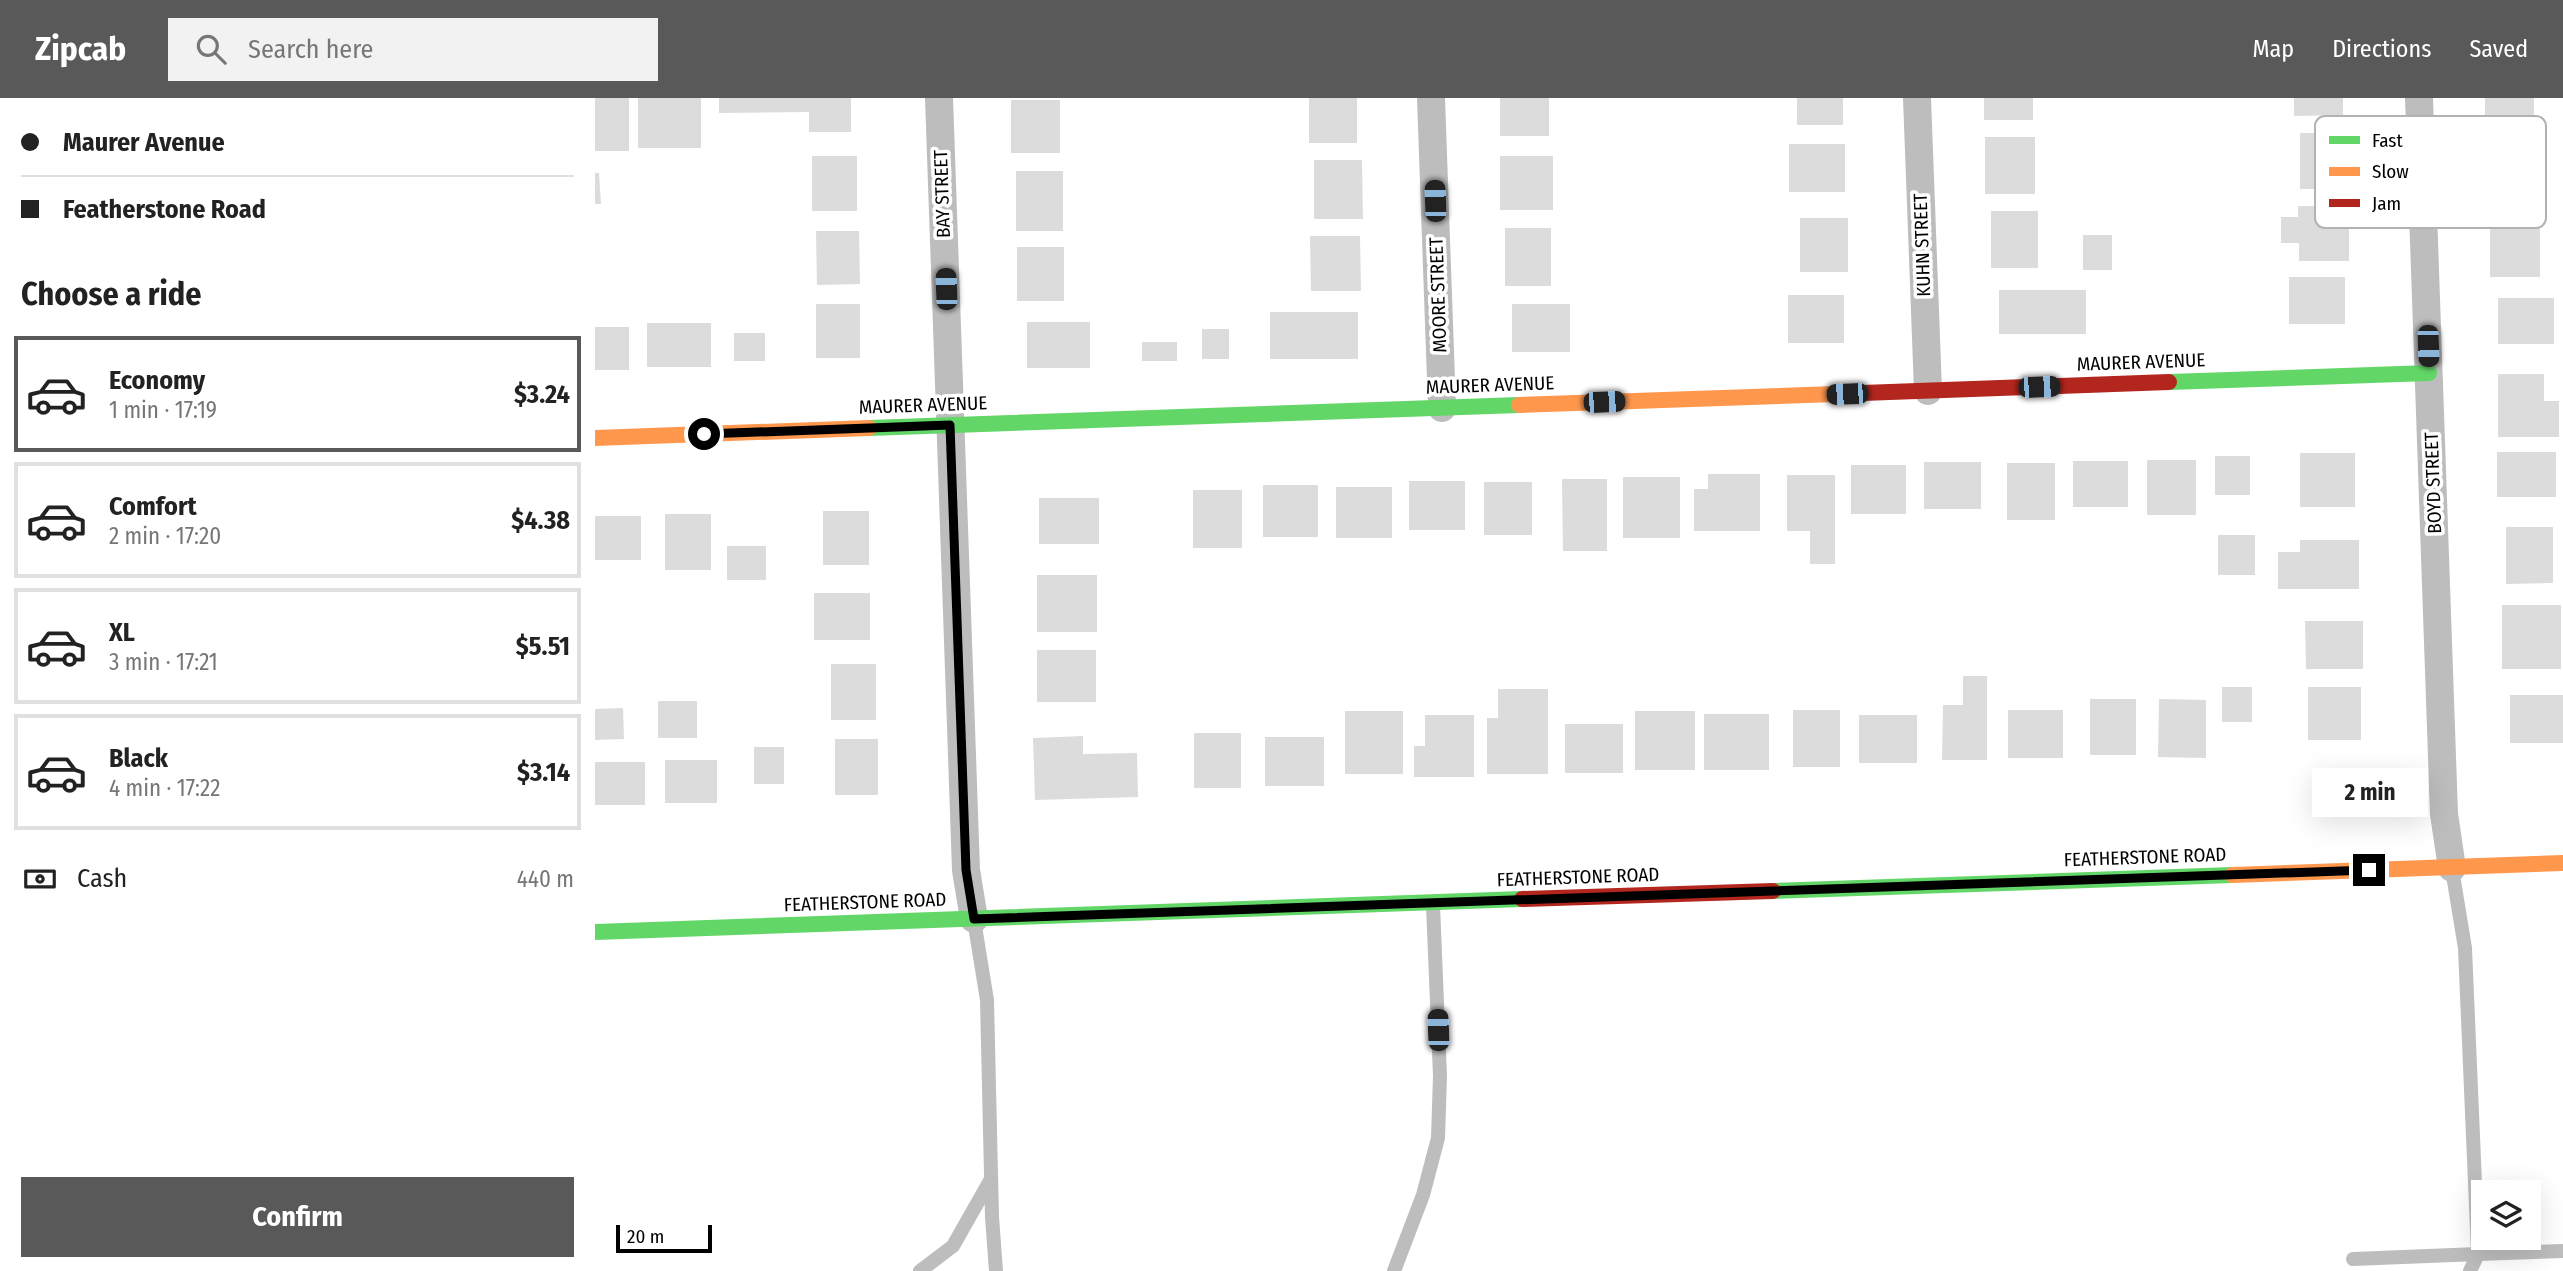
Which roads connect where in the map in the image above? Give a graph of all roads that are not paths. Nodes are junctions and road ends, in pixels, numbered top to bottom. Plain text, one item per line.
1 (939, 98) edge
2 (1431, 98) edge
3 (1917, 98) edge
4 (2419, 98) edge
5 (2420, 116) edge
6 (2424, 228) edge
7 (2429, 373) junction
8 (1928, 391) junction
9 (1442, 408) junction
10 (950, 425) junction
11 (595, 438) edge
12 (2563, 863) edge
13 (2452, 867) junction
14 (1432, 904) junction
15 (974, 919) junction
16 (595, 932) edge
17 (993, 1174) junction
18 (2563, 1251) edge
19 (2478, 1254) junction
20 (2354, 1259) dead end
21 (920, 1271) edge
22 (996, 1271) edge
23 (1394, 1271) edge
24 (2470, 1271) edge

1 - 10 street, BAY STREET
2 - 9 street, MOORE STREET
3 - 8 street, KUHN STREET
4 - 5 street, BOYD STREET
6 - 7 street, BOYD STREET
7 - 8 street, MAURER AVENUE
7 - 13 street, BOYD STREET
8 - 9 street, MAURER AVENUE
9 - 10 street, MAURER AVENUE
10 - 11 street, MAURER AVENUE
10 - 15 street, BAY STREET
12 - 13 street, FEATHERSTONE ROAD
13 - 14 street, FEATHERSTONE ROAD
13 - 19 lane
14 - 15 street, FEATHERSTONE ROAD
14 - 23 lane
15 - 16 street, FEATHERSTONE ROAD
15 - 17 lane
17 - 21 lane
17 - 22 lane
18 - 19 lane
19 - 20 lane
19 - 24 lane

